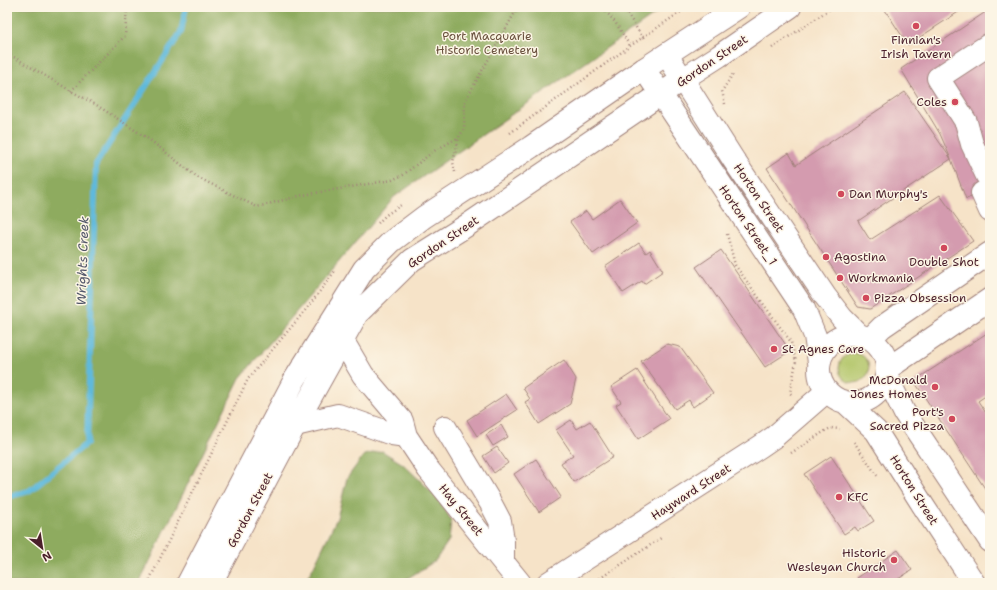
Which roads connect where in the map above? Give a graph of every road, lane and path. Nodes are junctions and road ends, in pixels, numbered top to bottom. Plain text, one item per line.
1 (127, 7) edge
2 (518, 7) edge
3 (599, 7) edge
4 (623, 7) edge
5 (739, 7) edge
6 (790, 7) edge
7 (833, 7) edge
8 (643, 38) dead end
9 (990, 44) edge
10 (630, 46) dead end
11 (770, 49) dead end
12 (7, 53) edge
13 (667, 54) junction
14 (644, 69) junction
15 (739, 70) dead end
16 (683, 79) junction
17 (71, 91) junction
18 (662, 94) junction
19 (725, 106) dead end
20 (459, 137) junction
21 (455, 173) dead end
22 (987, 193) edge
23 (725, 228) dead end
24 (990, 252) edge
25 (990, 299) edge
26 (864, 337) junction
27 (343, 341) junction
28 (819, 362) junction
29 (887, 373) junction
30 (826, 391) junction
31 (793, 398) dead end
32 (847, 404) junction
33 (295, 425) junction
34 (445, 427) dead end
35 (406, 436) junction
36 (990, 541) edge
37 (503, 562) junction
38 (188, 583) edge
39 (211, 583) edge
40 (520, 583) edge
41 (548, 583) edge
42 (974, 583) edge

1 - 17 path
2 - 20 path
3 - 10 path
4 - 8 path
5 - 13 street, Gordon Street
6 - 16 street, Gordon Street
7 - 11 path
9 - 22 street
12 - 17 path
13 - 14 street, Gordon Street
13 - 16 street, Horton Street
14 - 18 street
14 - 38 street, Gordon Street
15 - 19 path
16 - 18 street, Gordon Street
16 - 26 street, Horton Street
17 - 20 path
18 - 27 street, Gordon Street
18 - 28 street, Horton Street_1
20 - 21 path
23 - 31 path
24 - 26 street
25 - 29 street
26 - 28 street
26 - 29 street
27 - 33 street, Gordon Street
27 - 35 street, Hay Street
28 - 30 street
29 - 32 street
29 - 36 street
30 - 32 street
30 - 41 street, Hayward Street
32 - 42 street, Horton Street
33 - 35 street
33 - 39 street, Gordon Street
34 - 37 street
35 - 37 street, Hay Street
37 - 40 street, Hay Street

